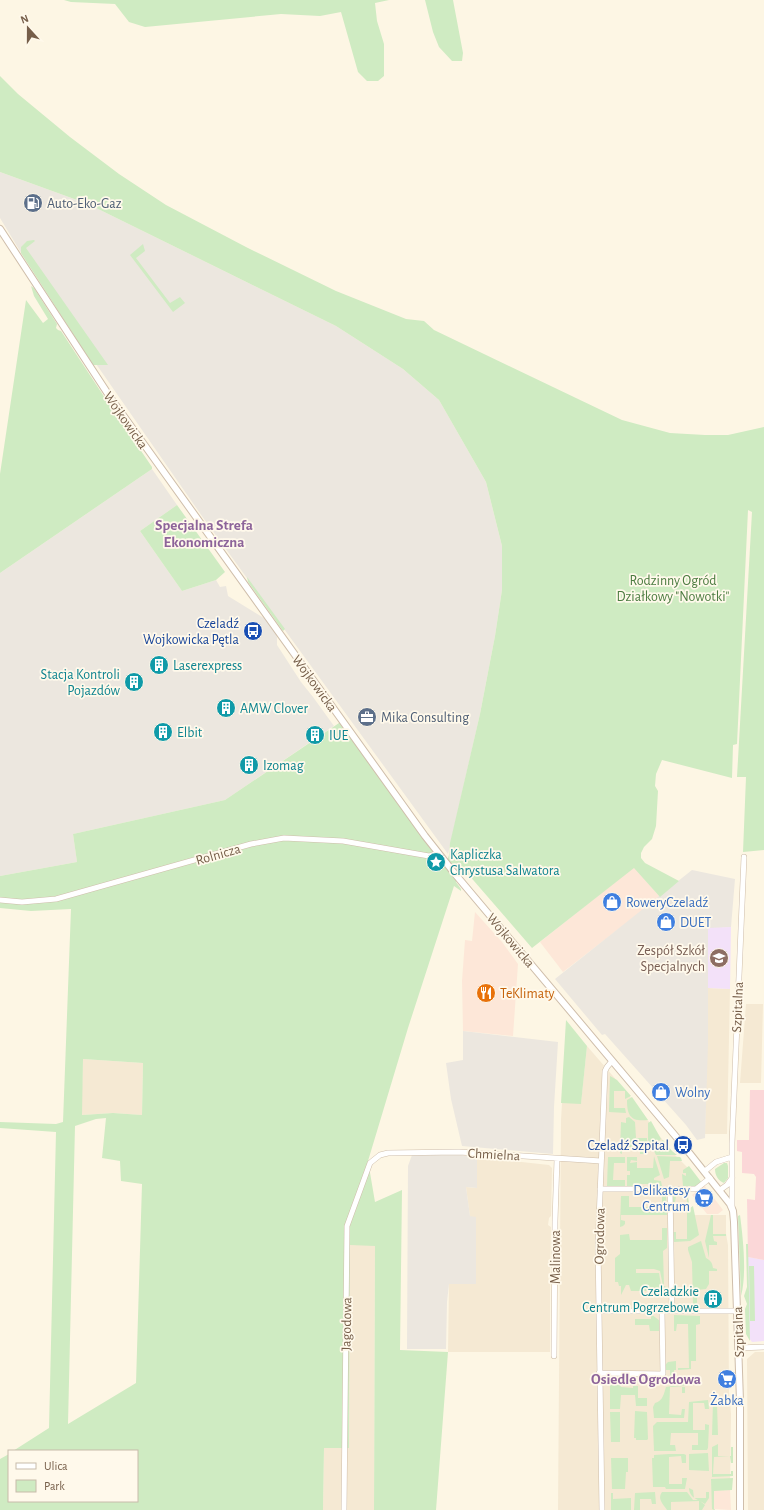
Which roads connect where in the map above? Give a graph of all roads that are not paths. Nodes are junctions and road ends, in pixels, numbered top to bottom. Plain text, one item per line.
1 (0, 229) edge
2 (438, 853) junction
3 (744, 857) dead end
4 (0, 900) edge
5 (612, 1061) junction
6 (388, 1153) joint
7 (732, 1157) junction
8 (557, 1159) junction
9 (601, 1161) junction
10 (704, 1171) junction
11 (710, 1178) junction
12 (732, 1178) junction
13 (600, 1189) junction
14 (670, 1189) junction
15 (720, 1190) junction
16 (732, 1209) junction
17 (599, 1311) junction
18 (737, 1311) junction
19 (662, 1312) junction
20 (672, 1312) junction
21 (764, 1347) edge
22 (738, 1348) junction
23 (554, 1356) dead end
24 (599, 1373) junction
25 (344, 1510) edge
26 (602, 1510) edge
27 (740, 1510) edge

1 - 2 street, Wojkowicka
2 - 4 street, Rolnicza
2 - 5 street, Wojkowicka
3 - 7 street, Szpitalna
5 - 9 street, Ogrodowa
5 - 10 street, Wojkowicka
6 - 8 street, Chmielna
6 - 25 street, Jagodowa
7 - 10 street
7 - 12 street, Szpitalna
8 - 9 street, Chmielna
8 - 23 street, Malinowa
9 - 13 street, Ogrodowa
10 - 11 street, Wojkowicka
11 - 14 street
11 - 15 street, Wojkowicka
12 - 15 street
12 - 16 street, Szpitalna
13 - 14 street
13 - 17 street, Ogrodowa
14 - 20 street
15 - 16 street, Wojkowicka
16 - 18 street, Szpitalna
17 - 19 street
17 - 24 street, Ogrodowa
18 - 20 street
18 - 22 street, Szpitalna
19 - 20 street
19 - 24 street
21 - 22 street
22 - 27 street, Szpitalna
24 - 26 street, Ogrodowa

